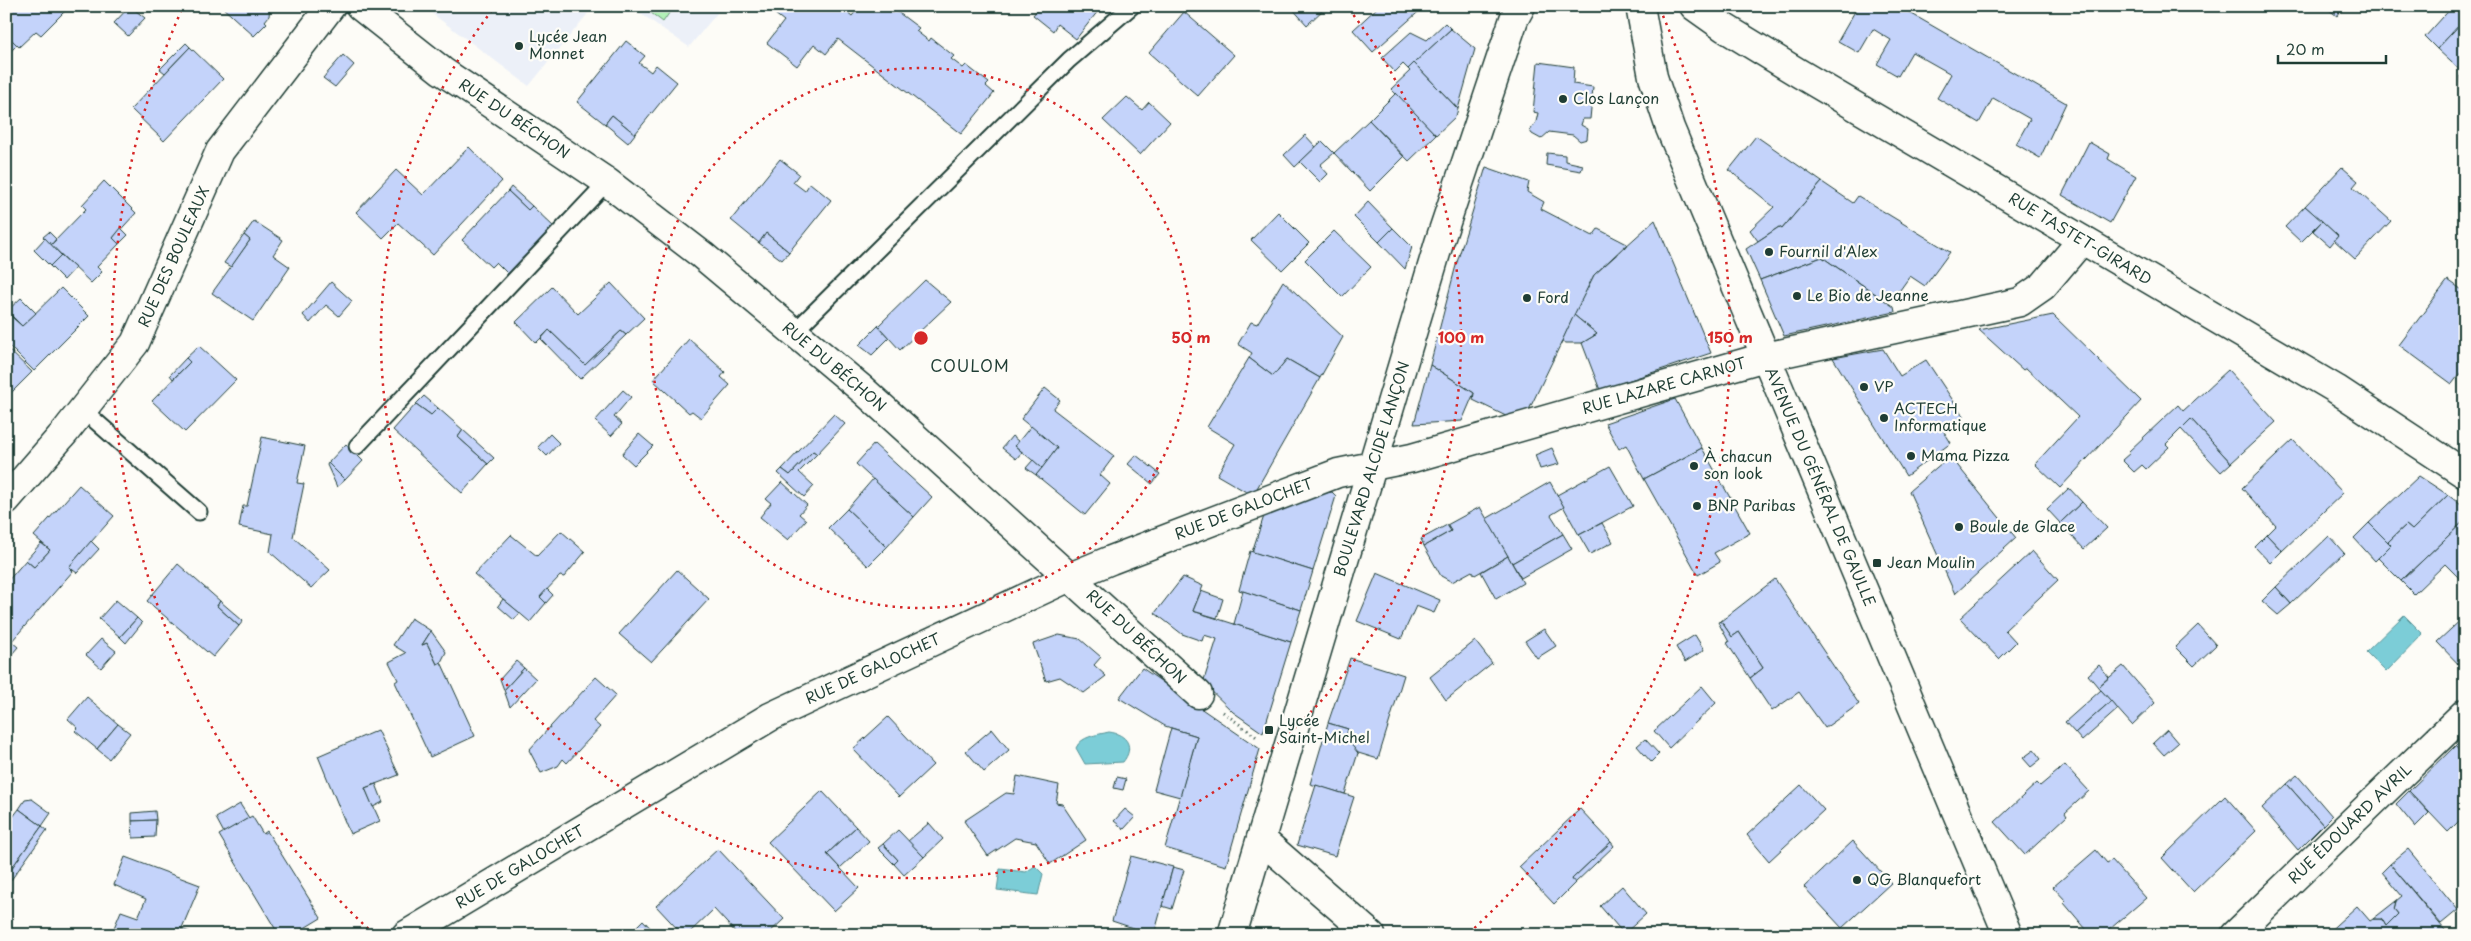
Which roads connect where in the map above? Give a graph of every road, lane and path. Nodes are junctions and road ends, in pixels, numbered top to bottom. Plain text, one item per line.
1 (331, 6) edge
2 (360, 6) edge
3 (1132, 6) edge
4 (1520, 6) edge
5 (1640, 6) edge
6 (1694, 6) edge
7 (607, 182) junction
8 (2082, 240) junction
9 (794, 332) junction
10 (1765, 357) junction
11 (83, 410) junction
12 (356, 446) dead end
13 (1370, 468) junction
14 (2465, 474) edge
15 (6, 500) edge
16 (199, 512) dead end
17 (1070, 577) junction
18 (1198, 694) joint
19 (2465, 713) edge
20 (1288, 747) junction
21 (1261, 839) junction
22 (406, 935) edge
23 (1232, 935) edge
24 (1371, 935) edge
25 (2008, 935) edge
26 (2236, 935) edge

1 - 11 street, RUE DES BOULEAUX
2 - 7 street, RUE DU BÉCHON
3 - 9 lane
4 - 13 street, BOULEVARD ALCIDE LANÇON
5 - 10 street, AVENUE DU GÉNÉRAL DE GAULLE
6 - 8 street, RUE TASTET-GIRARD
7 - 9 street, RUE DU BÉCHON
7 - 12 lane
8 - 10 street, RUE LAZARE CARNOT
8 - 14 street, RUE TASTET-GIRARD
9 - 17 street, RUE DU BÉCHON
10 - 13 street, RUE LAZARE CARNOT
10 - 25 street, AVENUE DU GÉNÉRAL DE GAULLE
11 - 15 street, RUE DES BOULEAUX
11 - 16 lane
13 - 17 street, RUE DE GALOCHET
13 - 20 street, BOULEVARD ALCIDE LANÇON
17 - 18 street, RUE DU BÉCHON
17 - 22 street, RUE DE GALOCHET
18 - 20 path, RUE DU BÉCHON
19 - 26 street, RUE ÉDOUARD AVRIL
20 - 21 street, BOULEVARD ALCIDE LANÇON
21 - 23 street, BOULEVARD ALCIDE LANÇON
21 - 24 street

